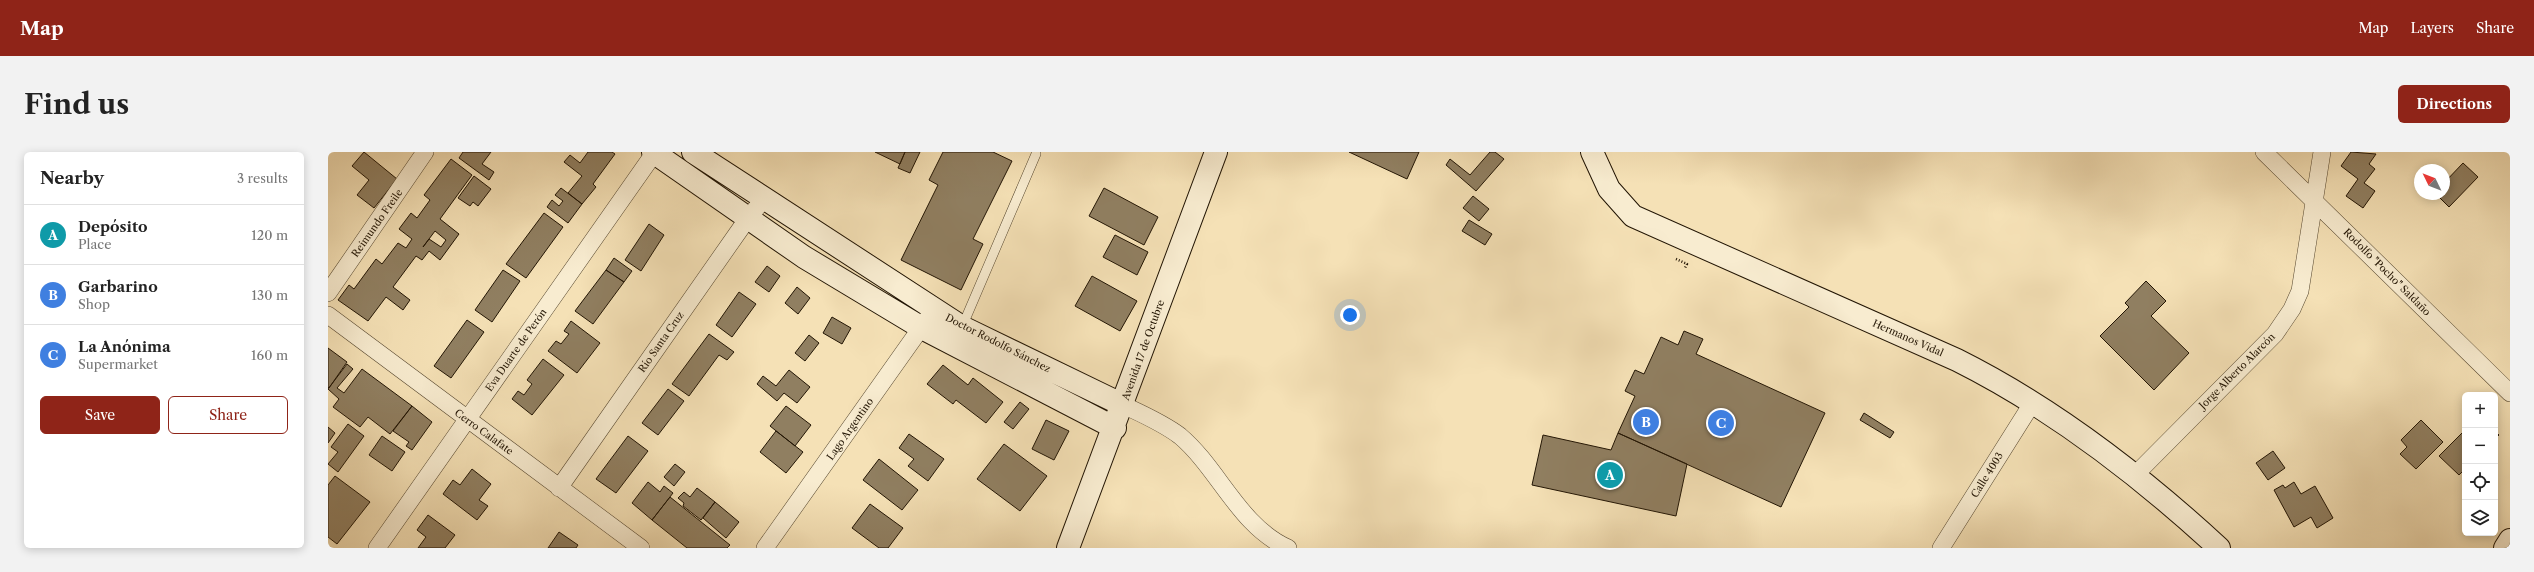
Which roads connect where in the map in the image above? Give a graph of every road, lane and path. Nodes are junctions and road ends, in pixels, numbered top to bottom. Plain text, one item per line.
1 (425, 152) edge
2 (654, 152) edge
3 (692, 152) edge
4 (1216, 152) edge
5 (1592, 152) edge
6 (2264, 152) edge
7 (2322, 152) edge
8 (1036, 154) dead end
9 (764, 199) junction
10 (2313, 200) junction
11 (748, 218) junction
12 (1676, 259) dead end
13 (1685, 268) dead end
14 (328, 293) edge
15 (934, 310) junction
16 (328, 315) edge
17 (962, 327) junction
18 (922, 328) junction
19 (2510, 393) edge
20 (2033, 402) junction
21 (1123, 405) junction
22 (467, 420) junction
23 (1115, 428) junction
24 (2134, 476) junction
25 (559, 488) junction
26 (2510, 540) edge
27 (633, 546) edge
28 (377, 548) edge
29 (765, 548) edge
30 (1068, 548) edge
31 (1288, 548) edge
32 (1941, 548) edge
33 (2219, 548) edge
34 (2506, 548) edge

1 - 14 street, Reimundo Freile
2 - 11 street
2 - 22 street, Eva Duarte de Perón
3 - 9 street, Doctor Rodolfo Sánchez
4 - 21 street, Avenida 17 de Octubre
5 - 20 street, Hermanos Vidal
6 - 10 street, Rodolfo "Pocho" Saldaño
7 - 10 street, Jorge Alberto Alarcón
8 - 17 lane
9 - 11 street, Río Santa Cruz
9 - 15 street, Doctor Rodolfo Sánchez
10 - 19 street, Rodolfo "Pocho" Saldaño
10 - 24 street, Jorge Alberto Alarcón
11 - 18 street
11 - 25 street, Río Santa Cruz
12 - 13 path
15 - 17 street, Doctor Rodolfo Sánchez
15 - 18 street, Lago Argentino
16 - 22 street, Cerro Calafate
17 - 21 street, Doctor Rodolfo Sánchez
18 - 23 street
18 - 29 street, Lago Argentino
20 - 24 street, Hermanos Vidal
20 - 32 street, Calle 4003
21 - 23 street, Avenida 17 de Octubre
21 - 31 street, Doctor Rodolfo Sánchez
22 - 25 street, Cerro Calafate
22 - 28 street, Eva Duarte de Perón
23 - 30 street, Avenida 17 de Octubre
24 - 33 street, Hermanos Vidal
25 - 27 street, Cerro Calafate
26 - 34 street

